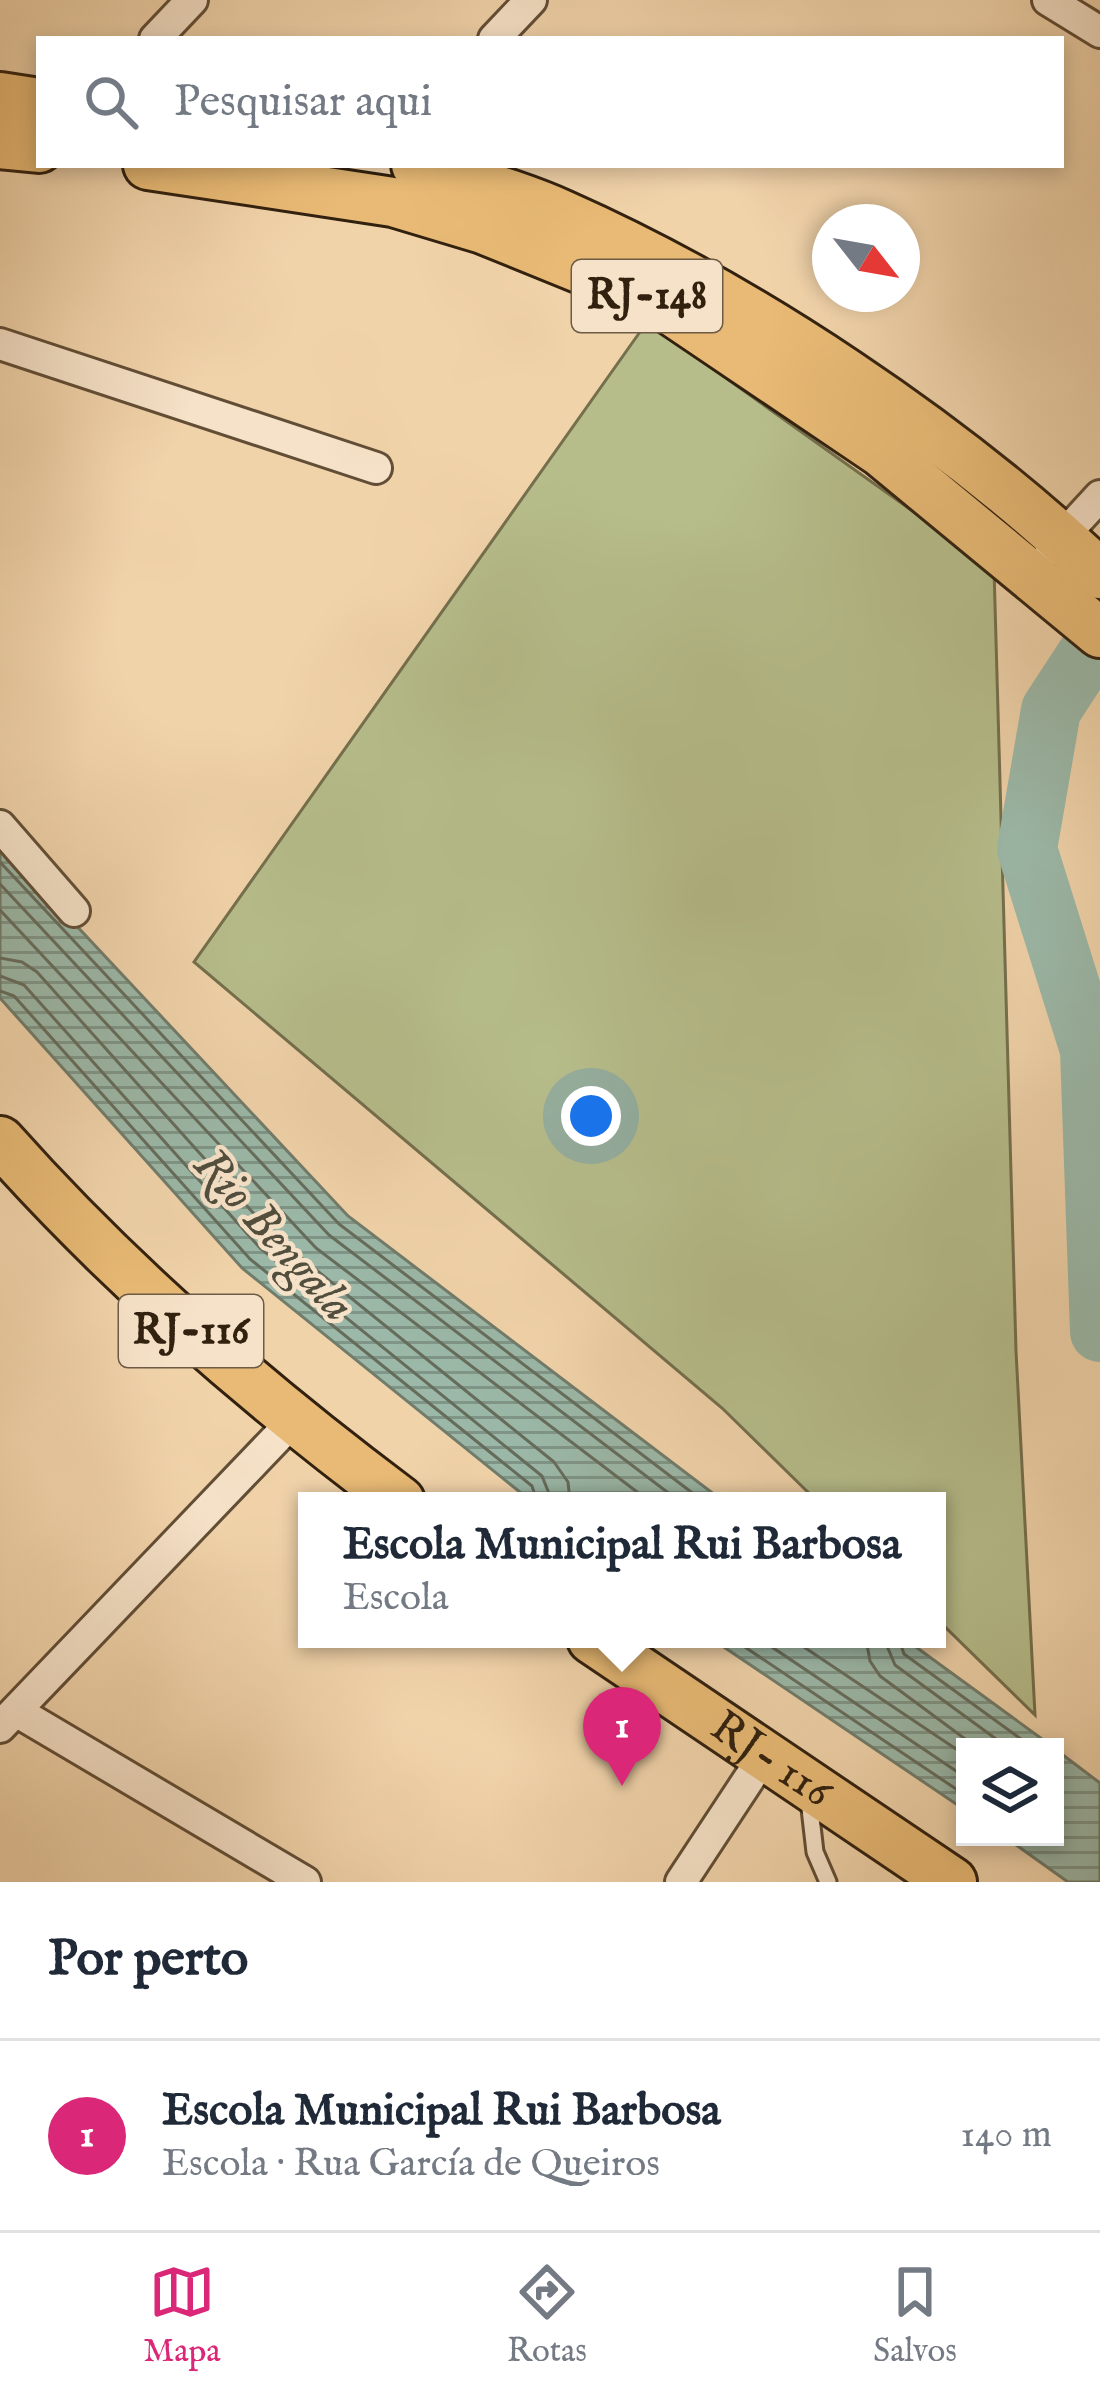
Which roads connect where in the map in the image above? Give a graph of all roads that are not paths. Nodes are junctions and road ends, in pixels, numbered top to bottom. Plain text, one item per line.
1 (192, 0) edge
2 (531, 0) edge
3 (1048, 0) edge
4 (1100, 32) edge
5 (158, 36) edge
6 (497, 36) edge
7 (0, 97) edge
8 (36, 103) edge
9 (0, 144) edge
10 (36, 148) edge
11 (207, 168) edge
12 (404, 178) edge
13 (0, 344) edge
14 (376, 468) dead end
15 (1100, 496) edge
16 (1074, 580) edge
17 (0, 826) edge
18 (74, 911) dead end
19 (2, 1148) edge
20 (293, 1421) junction
21 (388, 1492) edge
22 (605, 1648) edge
23 (8, 1719) edge
24 (764, 1756) junction
25 (808, 1786) junction
26 (305, 1882) edge
27 (681, 1882) edge
28 (828, 1882) edge
29 (952, 1882) edge

1 - 5 street
2 - 6 street
3 - 4 street
7 - 8 main road
9 - 10 main road
11 - 12 main road, RJ-148
12 - 16 main road, RJ-148
13 - 14 street
15 - 16 street
17 - 18 street
19 - 20 main road, RJ-116
20 - 21 main road, RJ-116
20 - 23 street
22 - 24 main road, RJ- 116
23 - 26 street
24 - 25 main road, RJ- 116
24 - 27 street
25 - 28 lane
25 - 29 main road, RJ- 116

